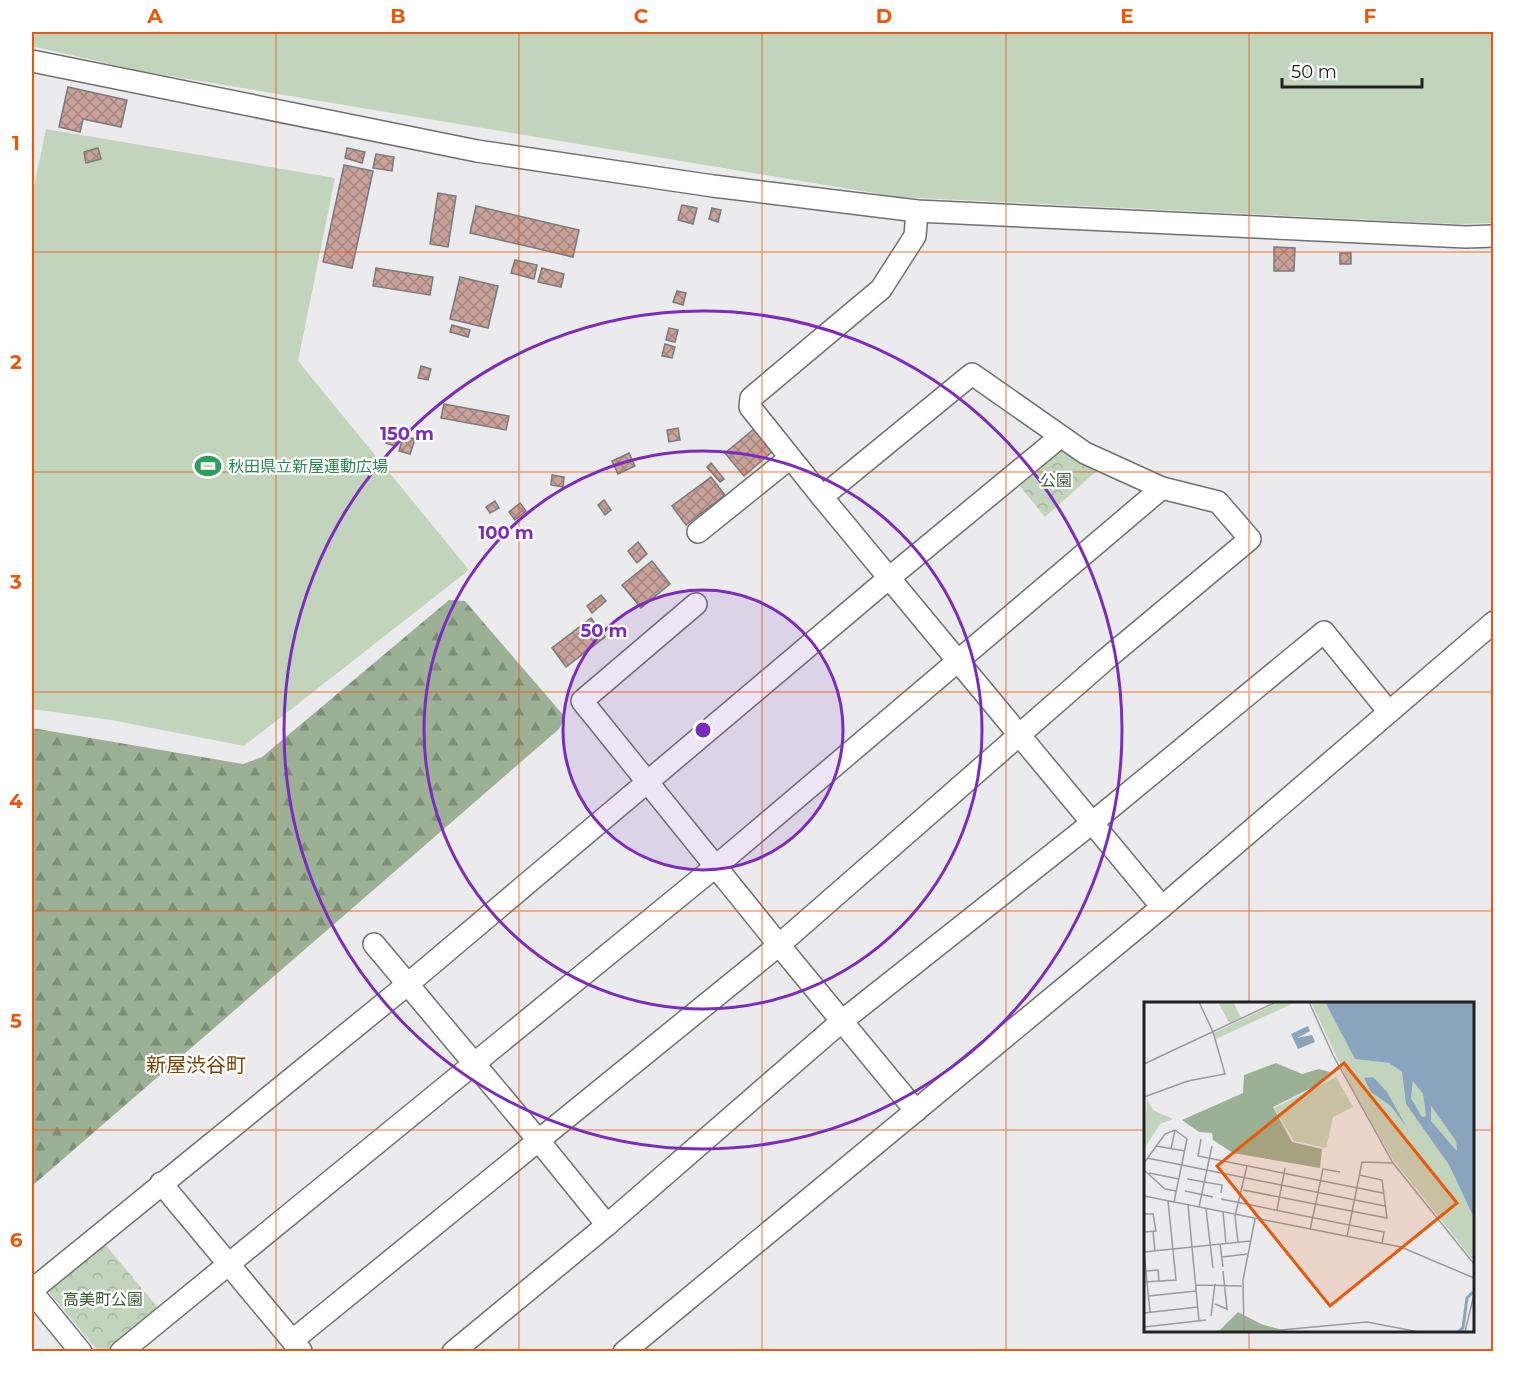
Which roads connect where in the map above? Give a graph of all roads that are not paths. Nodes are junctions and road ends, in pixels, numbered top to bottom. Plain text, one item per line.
1 (32, 61) edge
2 (917, 211) junction
3 (1494, 236) edge
4 (1060, 437) junction
5 (790, 458) junction
6 (1162, 488) junction
7 (822, 497) junction
8 (698, 532) dead end
9 (889, 578) junction
10 (696, 604) dead end
11 (1494, 622) edge
12 (958, 661) junction
13 (1389, 712) junction
14 (1019, 734) junction
15 (646, 781) junction
16 (1092, 823) junction
17 (715, 867) junction
18 (1162, 907) junction
19 (374, 944) dead end
20 (779, 945) junction
21 (408, 984) junction
22 (842, 1022) junction
23 (475, 1063) junction
24 (916, 1111) junction
25 (539, 1141) junction
26 (161, 1183) junction
27 (607, 1225) junction
28 (229, 1264) junction
29 (32, 1291) edge
30 (297, 1346) edge
31 (81, 1352) edge
32 (121, 1352) edge
33 (453, 1352) edge
34 (624, 1352) edge

1 - 2 street
2 - 3 street
2 - 5 street
4 - 6 street
4 - 7 street
4 - 9 street
5 - 7 street
5 - 8 street
6 - 12 street
6 - 14 street
7 - 9 street
9 - 12 street
9 - 15 street
10 - 15 street
11 - 13 street
12 - 14 street
12 - 17 street
13 - 16 street
13 - 18 street
14 - 16 street
14 - 20 street
15 - 17 street
15 - 21 street
16 - 18 street
16 - 22 street
17 - 20 street
17 - 23 street
18 - 24 street
19 - 21 street
20 - 22 street
20 - 25 street
21 - 23 street
21 - 26 street
22 - 24 street
22 - 27 street
23 - 25 street
23 - 28 street
24 - 34 street
25 - 27 street
25 - 30 street
26 - 28 street
26 - 29 street
27 - 33 street
28 - 30 street
28 - 32 street
29 - 31 street

